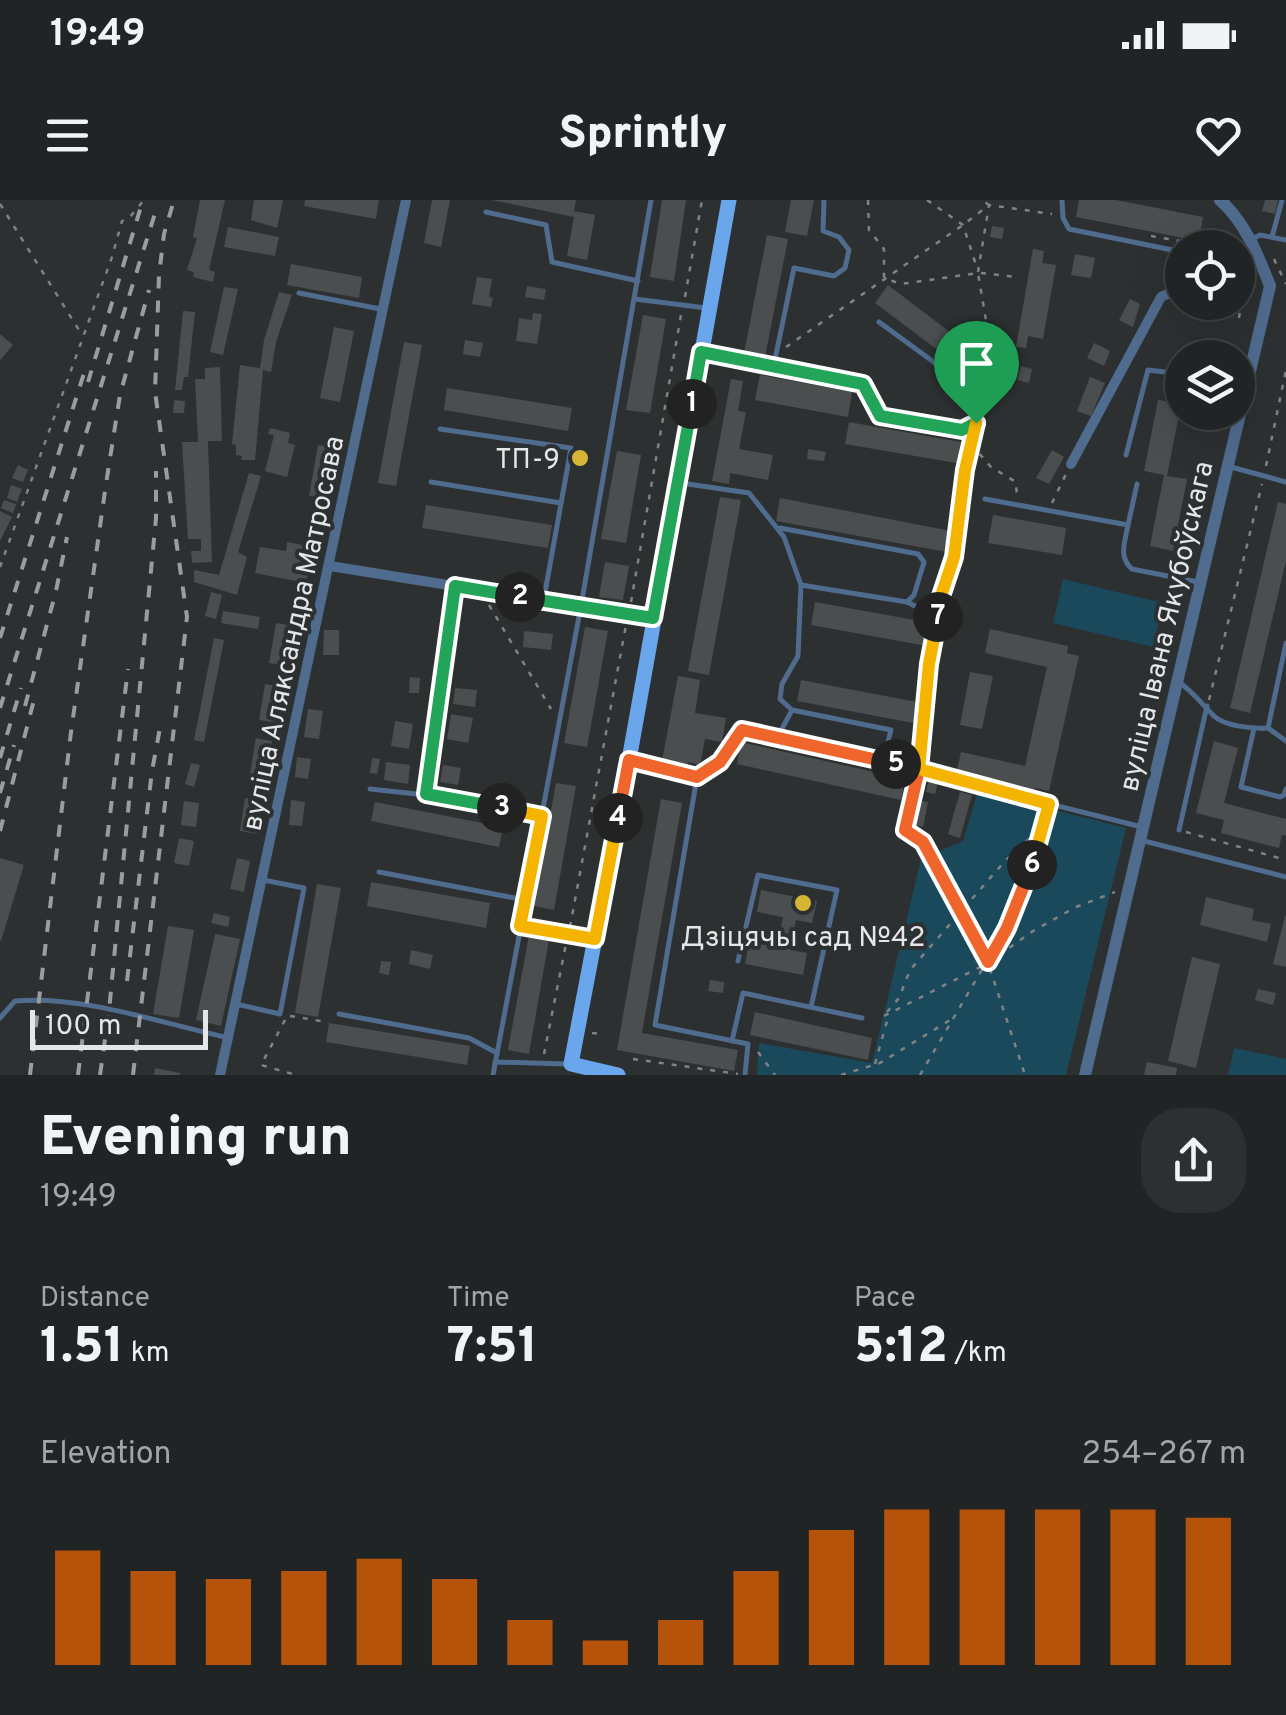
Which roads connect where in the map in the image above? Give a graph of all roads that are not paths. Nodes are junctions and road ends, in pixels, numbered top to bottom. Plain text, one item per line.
1 (406, 200) edge
2 (651, 200) edge
3 (729, 200) edge
4 (824, 200) edge
5 (1062, 200) edge
6 (1220, 200) edge
7 (1282, 200) edge
8 (486, 212) dead end
9 (1244, 230) edge
10 (1272, 237) junction
11 (1255, 238) edge
12 (1286, 240) edge
13 (1165, 248) edge
14 (1255, 263) edge
15 (638, 282) junction
16 (1270, 286) junction
17 (1286, 288) edge
18 (299, 293) dead end
19 (1165, 296) edge
20 (635, 299) junction
21 (709, 308) junction
22 (383, 310) junction
23 (880, 322) dead end
24 (1255, 340) edge
25 (701, 352) junction
26 (774, 369) junction
27 (1165, 372) edge
28 (440, 429) dead end
29 (1234, 430) edge
30 (1126, 455) dead end
31 (1071, 464) road end
32 (1228, 466) junction
33 (431, 482) dead end
34 (1286, 482) edge
35 (678, 483) junction
36 (1137, 484) dead end
37 (984, 499) dead end
38 (561, 503) junction
39 (1128, 526) junction
40 (777, 528) junction
41 (954, 557) road end
42 (330, 566) junction
43 (1201, 582) junction
44 (801, 585) junction
45 (455, 586) junction
46 (544, 600) junction
47 (907, 602) junction
48 (581, 606) junction
49 (935, 614) junction
50 (653, 618) junction
51 (1286, 643) edge
52 (929, 664) road end
53 (1176, 680) junction
54 (1207, 706) junction
55 (792, 710) junction
56 (1254, 728) junction
57 (1268, 728) junction
58 (778, 736) junction
59 (1286, 741) edge
60 (629, 760) junction
61 (883, 761) junction
62 (697, 777) junction
63 (946, 778) dead end
64 (370, 789) dead end
65 (1286, 789) edge
66 (426, 794) junction
67 (542, 816) junction
68 (905, 830) road end
69 (1178, 830) road end
70 (1143, 834) junction
71 (378, 872) dead end
72 (1286, 878) edge
73 (263, 880) junction
74 (525, 900) junction
75 (520, 926) junction
76 (595, 939) junction
77 (738, 962) dead end
78 (236, 1004) junction
79 (811, 1007) junction
80 (338, 1014) dead end
81 (0, 1018) edge
82 (862, 1018) road end
83 (228, 1038) junction
84 (732, 1042) junction
85 (497, 1053) junction
86 (496, 1062) junction
87 (570, 1070) edge
88 (220, 1075) edge
89 (493, 1075) edge
90 (618, 1075) edge
91 (744, 1075) edge
92 (1085, 1075) edge

1 - 22 street, вуліца Аляксандра Матросава
2 - 15 lane
3 - 21 main road
4 - 26 lane
5 - 13 lane
6 - 9 street
7 - 10 lane
8 - 15 lane
10 - 11 lane
10 - 12 lane
14 - 16 street
15 - 20 lane
16 - 17 street
16 - 24 street, вуліца Івана Якубоўскага
18 - 22 lane
19 - 31 street
20 - 21 lane
20 - 48 lane
21 - 25 main road
22 - 42 street, вуліца Аляксандра Матросава
23 - 26 lane
25 - 26 lane
25 - 35 main road
27 - 30 lane
28 - 38 lane
29 - 32 street, вуліца Івана Якубоўскага
32 - 34 lane
32 - 43 street, вуліца Івана Якубоўскага
33 - 38 lane
35 - 40 lane
35 - 50 main road
36 - 39 lane
37 - 39 lane
38 - 46 lane
39 - 43 lane
40 - 44 lane
40 - 47 lane
41 - 49 lane
42 - 45 street
42 - 73 street, вуліца Аляксандра Матросава
43 - 53 street, вуліца Івана Якубоўскага
44 - 47 lane
44 - 55 lane
45 - 46 street
45 - 66 street
46 - 48 street
47 - 49 lane
48 - 50 street
48 - 67 lane
49 - 52 lane
50 - 60 main road
51 - 57 lane
53 - 54 lane
53 - 70 street, вуліца Івана Якубоўскага
54 - 56 lane
54 - 69 lane
55 - 58 lane
55 - 61 lane
56 - 57 lane
56 - 65 lane
57 - 59 lane
58 - 61 lane
58 - 62 lane
60 - 62 lane
60 - 76 main road
61 - 68 lane
62 - 84 lane
63 - 70 lane
64 - 66 lane
66 - 67 lane
67 - 74 lane
70 - 72 lane
70 - 92 street, вуліца Івана Якубоўскага
71 - 74 lane
73 - 78 street, вуліца Аляксандра Матросава
73 - 78 lane
74 - 75 lane
75 - 76 lane
75 - 85 lane
76 - 87 main road
77 - 79 lane
78 - 83 street, вуліца Аляксандра Матросава
79 - 82 lane
79 - 84 lane
80 - 85 lane
81 - 83 lane
83 - 88 street, вуліца Аляксандра Матросава
84 - 91 lane
85 - 86 lane
86 - 87 lane
86 - 89 lane
87 - 90 main road

